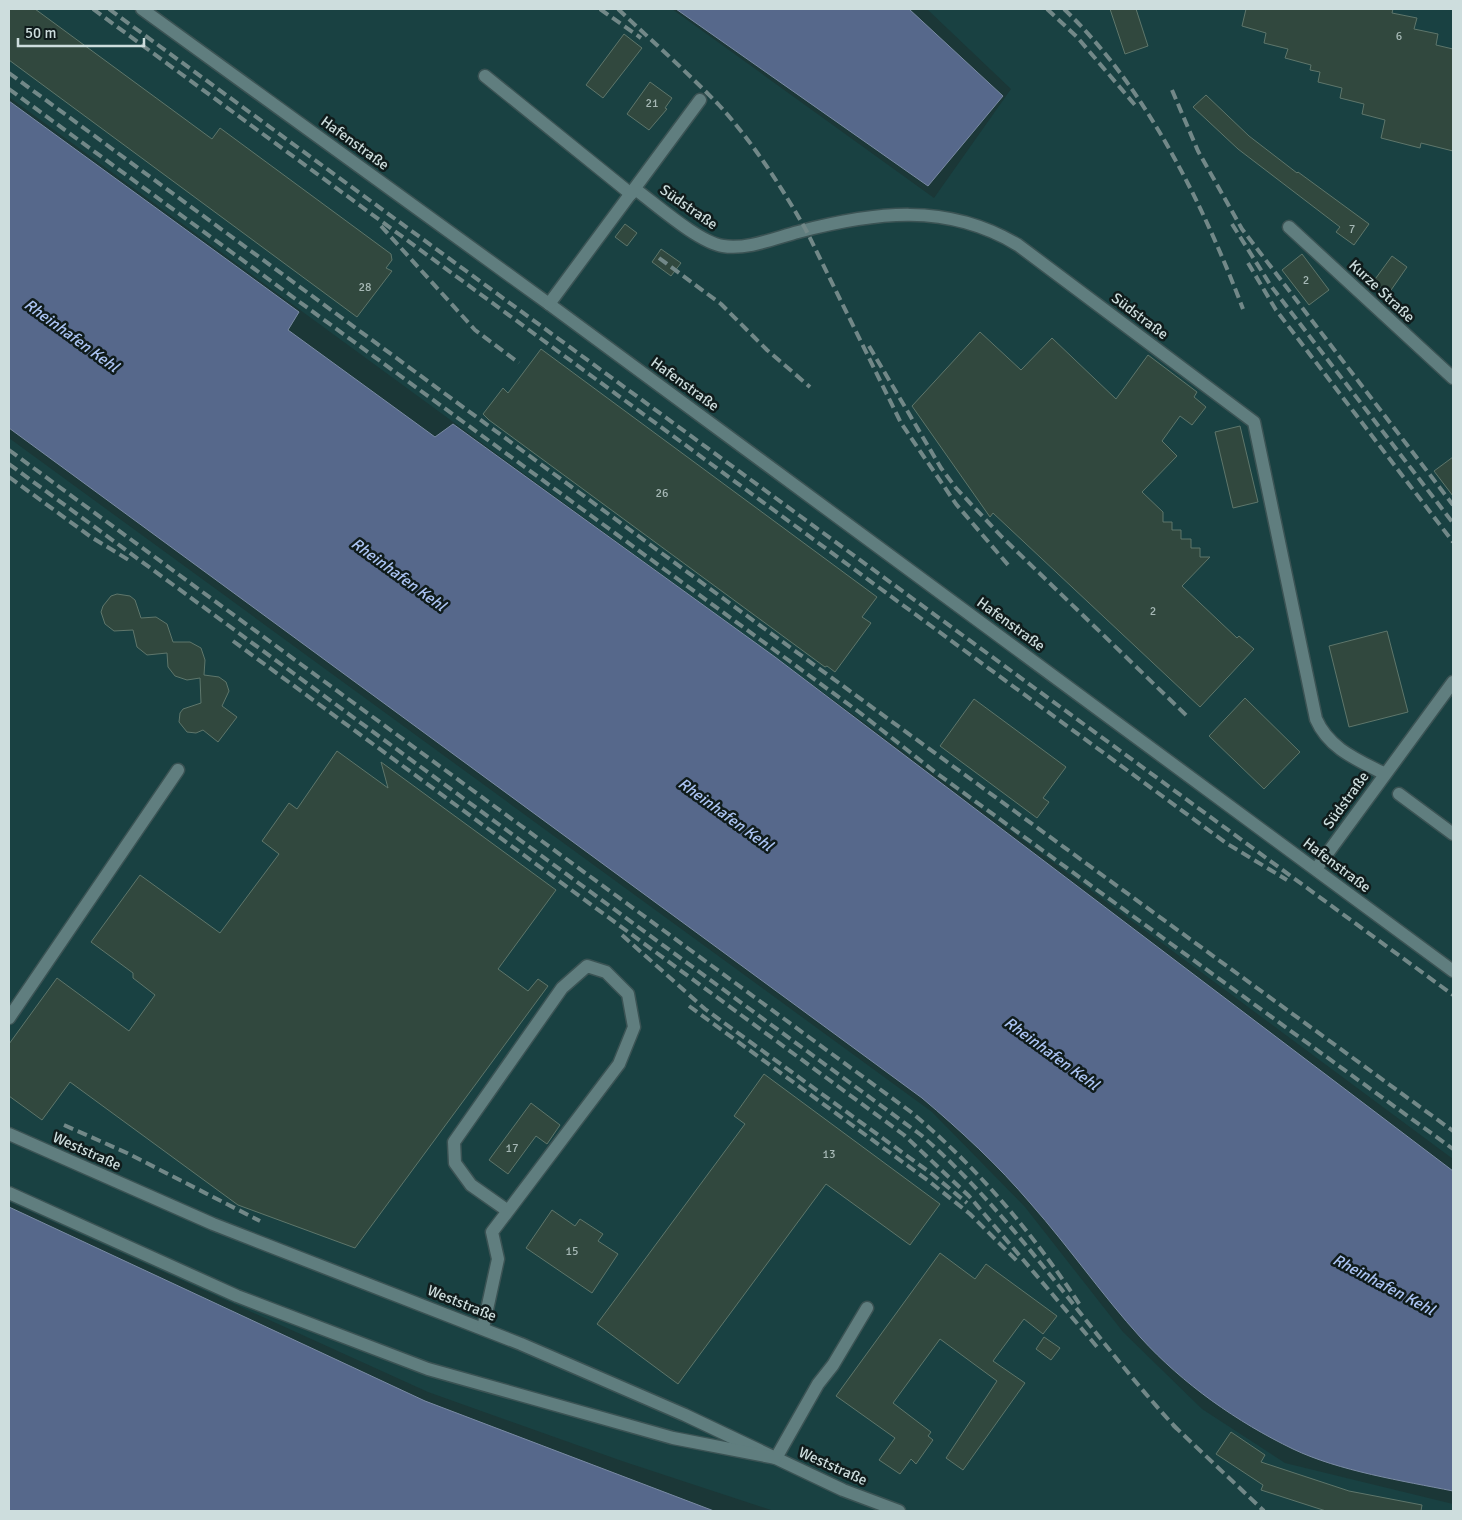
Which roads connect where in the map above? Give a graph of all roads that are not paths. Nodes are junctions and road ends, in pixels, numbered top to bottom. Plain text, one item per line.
1 (142, 9) edge
2 (485, 76) dead end
3 (700, 100) dead end
4 (633, 191) junction
5 (1290, 227) dead end
6 (549, 304) junction
7 (1453, 378) edge
8 (1453, 682) edge
9 (178, 770) dead end
10 (1386, 774) junction
11 (1399, 794) dead end
12 (1453, 834) edge
13 (1316, 869) junction
14 (1453, 971) edge
15 (9, 1018) edge
16 (9, 1134) edge
17 (9, 1193) edge
18 (508, 1211) junction
19 (866, 1308) dead end
20 (483, 1328) junction
21 (776, 1458) junction
22 (899, 1511) edge

1 - 6 street, Hafenstraße
2 - 4 street, Südstraße
3 - 4 street
4 - 6 street
4 - 10 street, Südstraße
5 - 7 street, Kurze Straße
6 - 13 street, Hafenstraße
8 - 10 street, Südstraße
9 - 15 street
10 - 13 street, Südstraße
11 - 12 street
13 - 14 street, Hafenstraße
16 - 20 street, Weststraße
17 - 21 street
18 - 18 street
18 - 20 street
19 - 21 street
20 - 21 street, Weststraße
21 - 22 street, Weststraße

